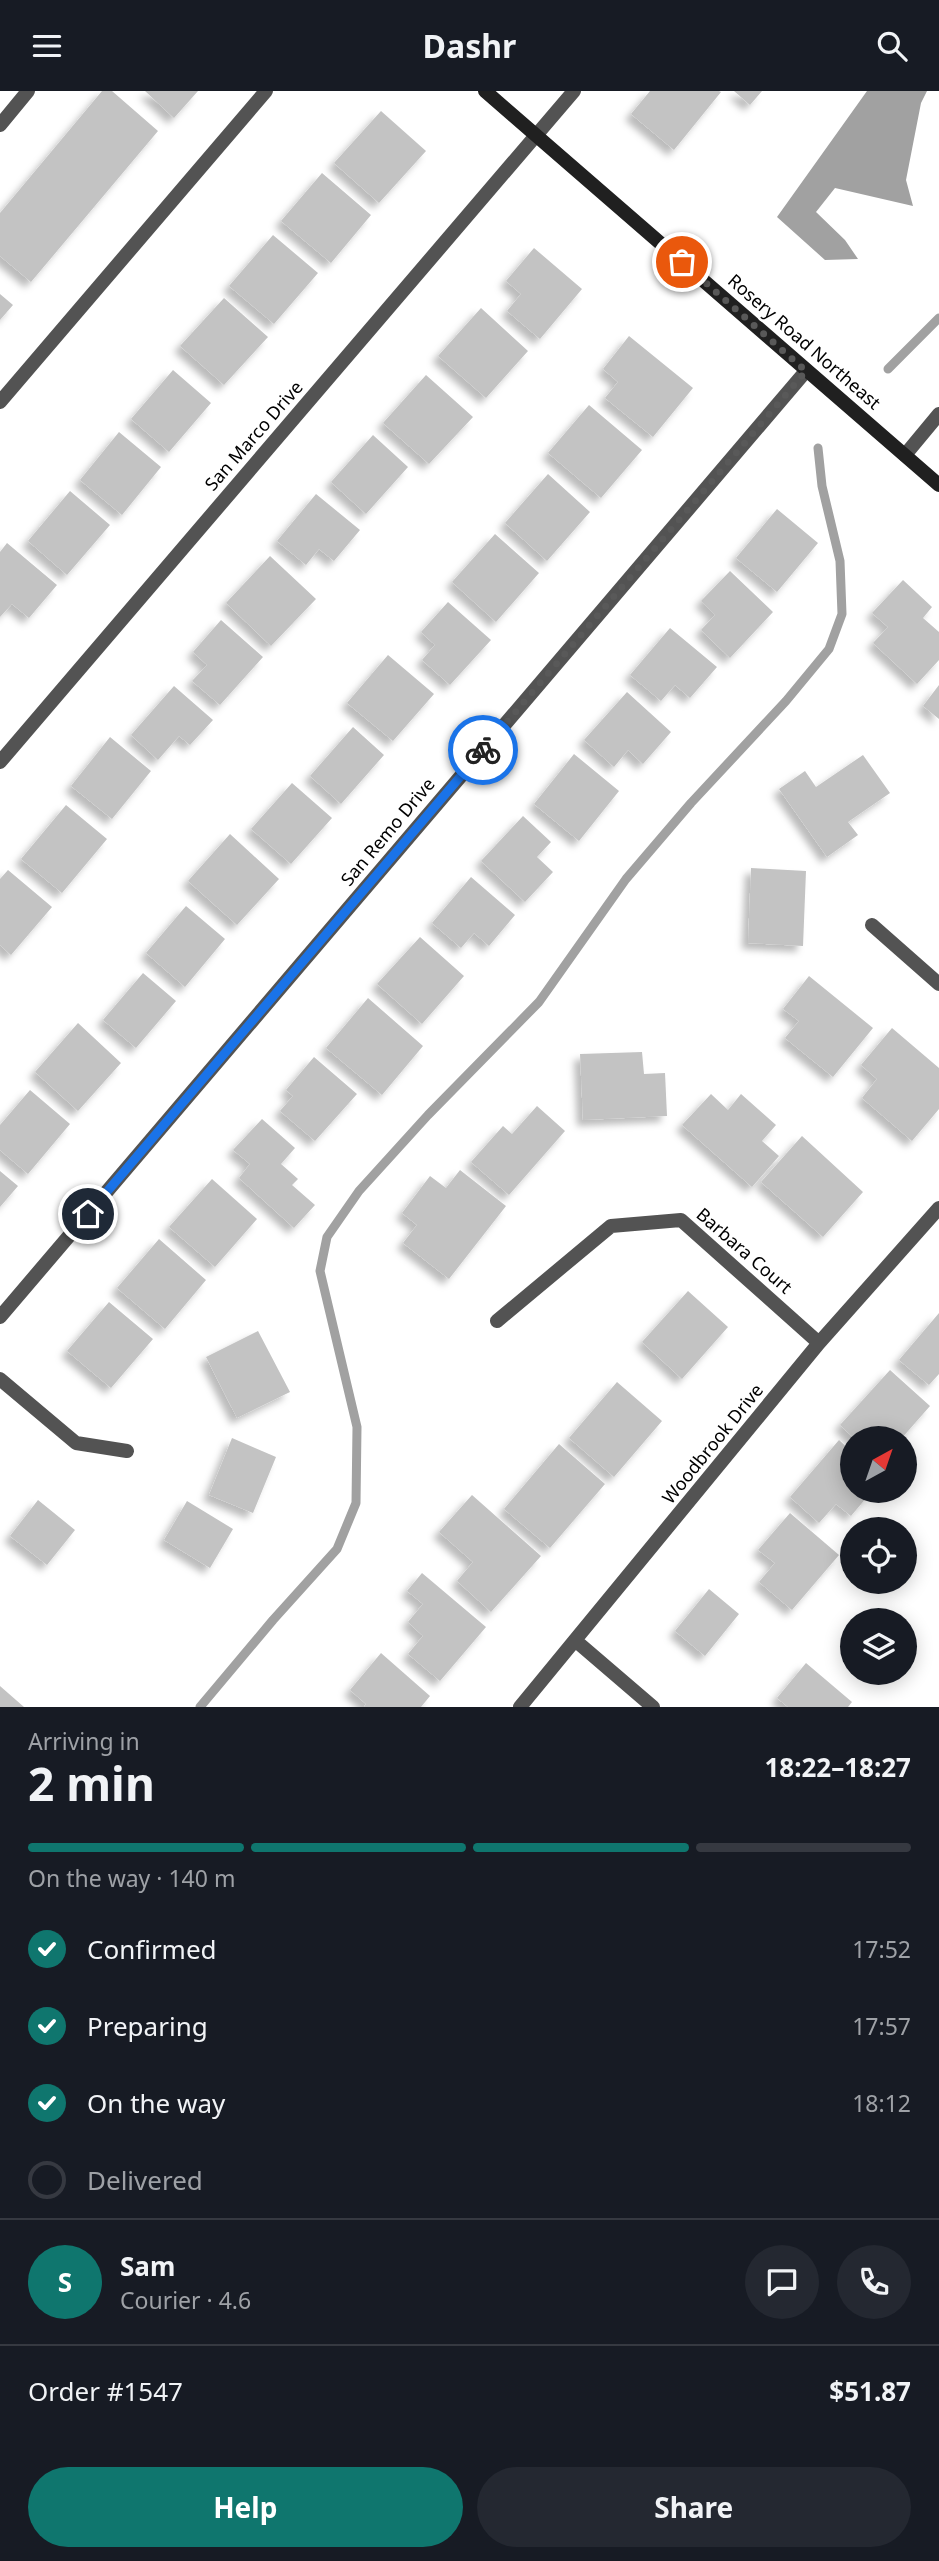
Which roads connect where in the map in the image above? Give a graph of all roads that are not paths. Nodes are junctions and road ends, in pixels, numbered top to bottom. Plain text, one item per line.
1 (28, 91) edge
2 (266, 91) edge
3 (485, 91) edge
4 (574, 91) edge
5 (0, 125) edge
6 (537, 135) junction
7 (806, 371) junction
8 (0, 402) edge
9 (939, 414) edge
10 (905, 455) junction
11 (939, 485) edge
12 (0, 762) edge
13 (872, 925) dead end
14 (939, 984) edge
15 (939, 1208) edge
16 (0, 1317) edge
17 (497, 1321) dead end
18 (820, 1343) junction
19 (0, 1379) edge
20 (127, 1451) dead end
21 (576, 1641) junction
22 (520, 1707) edge
23 (653, 1707) edge

1 - 5 street
2 - 8 street
3 - 6 street, Rosery Road Northeast
4 - 6 street, San Marco Drive
6 - 7 street, Rosery Road Northeast
6 - 12 street, San Marco Drive
7 - 10 street, Rosery Road Northeast
7 - 16 street, San Remo Drive
9 - 10 street
10 - 11 street, Rosery Road Northeast
13 - 14 street
15 - 18 street, Woodbrook Drive
17 - 18 street, Barbara Court
18 - 21 street, Woodbrook Drive
19 - 20 street
21 - 22 street, Woodbrook Drive
21 - 23 street

